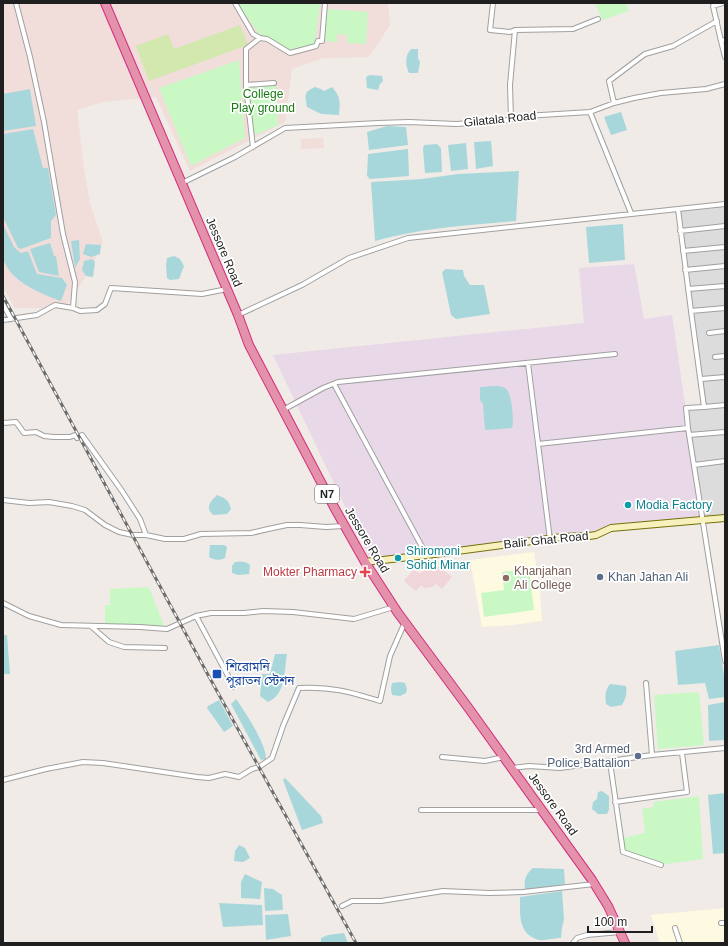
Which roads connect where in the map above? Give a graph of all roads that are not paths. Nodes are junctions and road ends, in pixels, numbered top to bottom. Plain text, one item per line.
1 (16, 3) edge
2 (105, 3) edge
3 (235, 3) edge
4 (325, 3) edge
5 (494, 3) edge
6 (723, 3) edge
7 (598, 19) dead end
8 (717, 21) junction
9 (515, 30) junction
10 (260, 38) junction
11 (723, 40) edge
12 (725, 57) edge
13 (274, 83) dead end
14 (725, 84) edge
15 (246, 85) junction
16 (614, 102) junction
17 (590, 112) junction
18 (511, 119) junction
19 (253, 147) junction
20 (182, 184) junction
21 (725, 204) edge
22 (678, 209) junction
23 (631, 213) junction
24 (725, 226) edge
25 (680, 231) junction
26 (725, 247) edge
27 (683, 251) junction
28 (725, 266) edge
29 (685, 270) junction
30 (725, 286) edge
31 (227, 289) junction
32 (688, 289) junction
33 (3, 304) edge
34 (73, 308) junction
35 (725, 308) edge
36 (691, 311) junction
37 (238, 315) junction
38 (11, 319) junction
39 (3, 320) edge
40 (725, 331) edge
41 (709, 333) dead end
42 (615, 354) dead end
43 (725, 356) edge
44 (715, 357) dead end
45 (528, 363) junction
46 (725, 377) edge
47 (701, 379) junction
48 (334, 384) junction
49 (725, 405) edge
50 (704, 407) junction
51 (284, 410) junction
52 (3, 423) edge
53 (688, 428) junction
54 (725, 432) edge
55 (689, 435) junction
56 (538, 444) junction
57 (725, 461) edge
58 (694, 465) junction
59 (3, 500) edge
60 (725, 519) edge
61 (702, 522) junction
62 (345, 526) junction
63 (146, 534) junction
64 (550, 540) junction
65 (427, 556) junction
66 (366, 563) junction
67 (3, 603) edge
68 (395, 607) junction
69 (196, 616) junction
70 (405, 622) junction
71 (92, 626) junction
72 (165, 648) dead end
73 (725, 661) edge
74 (646, 683) dead end
75 (234, 687) dead end
76 (725, 748) edge
77 (682, 753) junction
78 (652, 755) junction
79 (442, 757) dead end
80 (504, 757) junction
81 (610, 762) junction
82 (512, 768) junction
83 (3, 780) edge
84 (615, 802) junction
85 (421, 810) dead end
86 (542, 810) junction
87 (661, 865) dead end
88 (594, 884) junction
89 (342, 906) dead end
90 (675, 928) dead end
91 (620, 932) junction
92 (573, 943) edge
93 (625, 943) edge
94 (680, 943) edge

1 - 34 street
2 - 20 highway, Jessore Road / N7
3 - 10 street
4 - 10 street
5 - 9 street
6 - 8 street
7 - 9 street
8 - 11 street
8 - 16 street
9 - 18 street
10 - 15 street
11 - 12 street
13 - 15 street
14 - 16 street, Gilatala Road
15 - 19 street
16 - 17 street, Gilatala Road
17 - 18 street, Gilatala Road
17 - 23 street
18 - 19 street, Gilatala Road
19 - 20 street, Gilatala Road
20 - 31 highway, Jessore Road / N7
21 - 22 street
22 - 23 street
22 - 25 street
23 - 37 street
24 - 25 street
25 - 27 street
26 - 27 street
27 - 29 street
28 - 29 street
29 - 32 street
30 - 32 street
31 - 34 street
31 - 37 highway, Jessore Road / N7
32 - 36 street
33 - 38 street
34 - 38 street
35 - 36 street
36 - 47 street
37 - 51 highway, Jessore Road / N7
38 - 39 street
40 - 41 street
42 - 45 street
43 - 44 street
45 - 48 street
45 - 56 street
46 - 47 street
47 - 50 street
48 - 51 street
48 - 65 street
49 - 50 street
50 - 53 street
51 - 62 highway, Jessore Road / N7
52 - 63 street
53 - 55 street
53 - 56 street
54 - 55 street
55 - 58 street
56 - 64 street
57 - 58 street
58 - 61 street
59 - 63 street
60 - 61 street, Balir Ghat Road
61 - 64 street, Balir Ghat Road
61 - 73 street
62 - 63 street
62 - 66 highway, Jessore Road / N7
64 - 65 street, Balir Ghat Road
65 - 66 street, Balir Ghat Road
66 - 68 highway, Jessore Road / N7
67 - 71 street
68 - 69 street
68 - 70 highway, Jessore Road / N7
69 - 71 street
69 - 75 street
70 - 80 highway, Jessore Road / N7
70 - 83 street
71 - 72 street
74 - 78 street
76 - 77 street
77 - 78 street
77 - 84 street
78 - 81 street
79 - 80 street
80 - 82 highway, Jessore Road / N7
81 - 82 street
81 - 84 street
82 - 86 highway, Jessore Road / N7
84 - 87 street
85 - 86 street
86 - 88 highway, Jessore Road / N7
88 - 89 street
88 - 91 highway, Jessore Road / N7
90 - 94 street
91 - 92 street
91 - 93 highway, Jessore Road / N7

